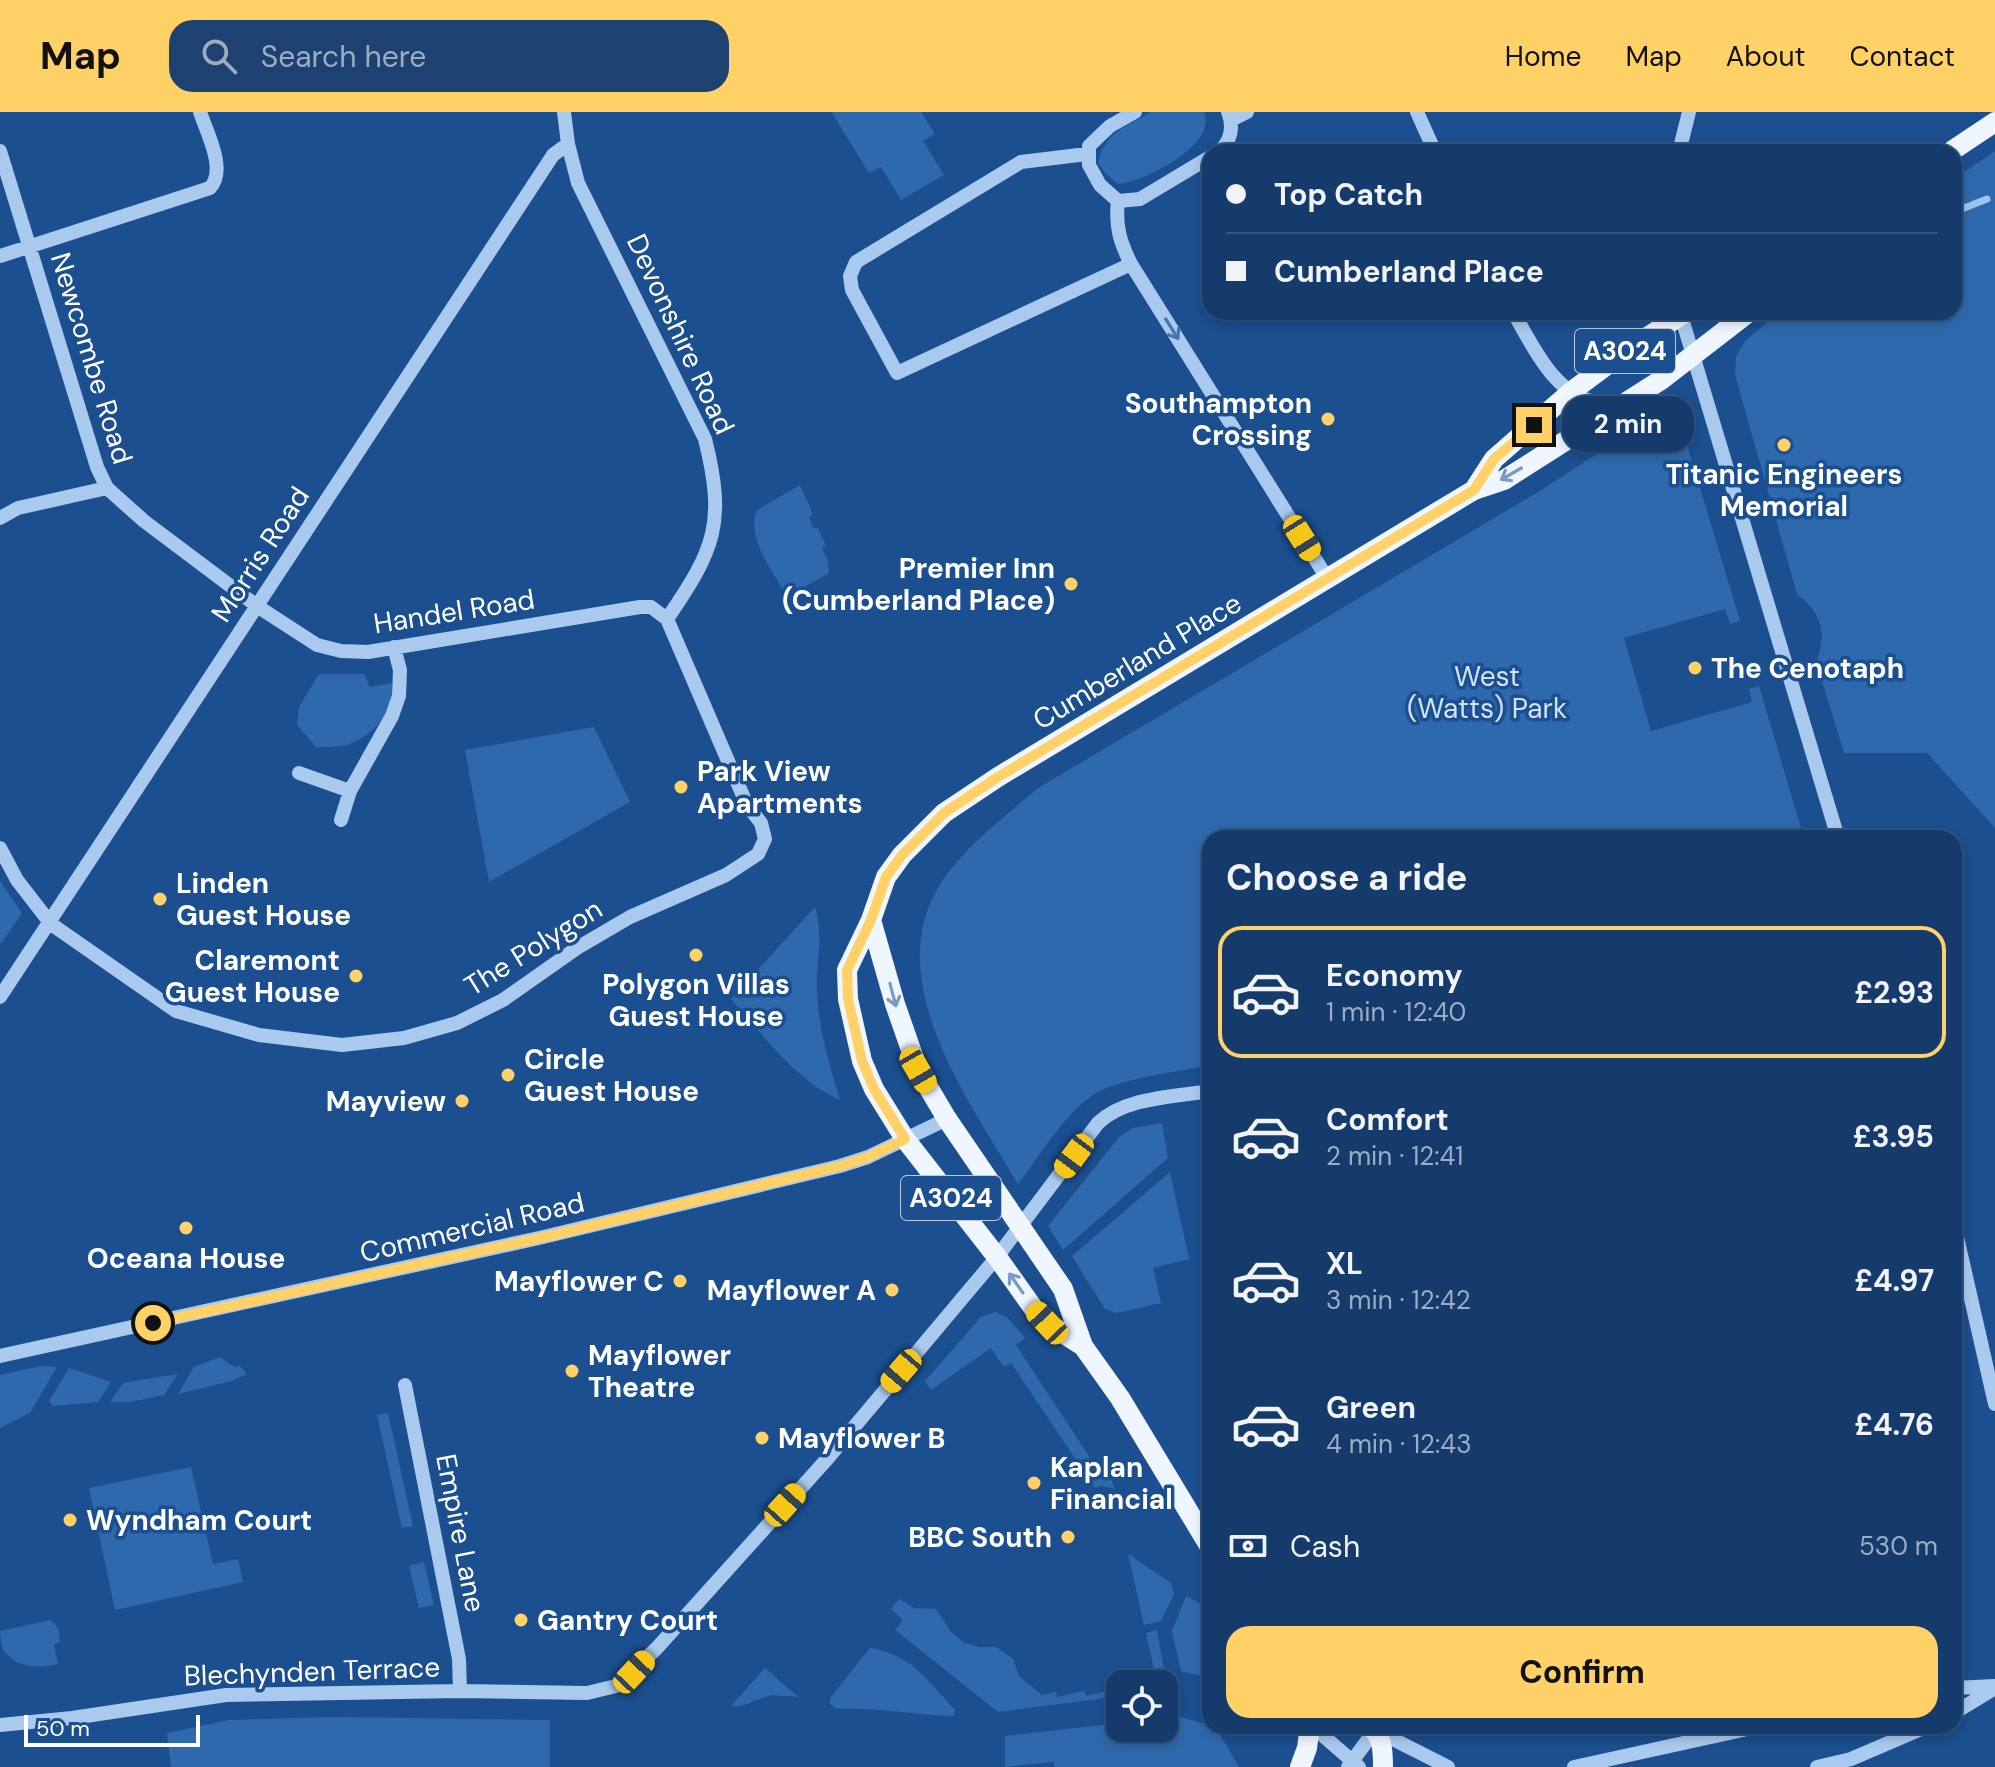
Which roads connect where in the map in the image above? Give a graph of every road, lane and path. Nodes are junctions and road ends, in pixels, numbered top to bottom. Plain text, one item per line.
1 (200, 112) edge
2 (564, 112) edge
3 (1135, 112) edge
4 (1247, 112) edge
5 (1417, 112) edge
6 (1689, 112) edge
7 (1230, 116) edge
8 (1995, 122) edge
9 (568, 144) junction
10 (1225, 144) edge
11 (1431, 144) edge
12 (1681, 144) edge
13 (1962, 144) edge
14 (0, 151) edge
15 (1087, 154) junction
16 (1202, 162) edge
17 (1118, 201) junction
18 (31, 246) junction
19 (0, 256) edge
20 (1131, 264) junction
21 (1518, 320) edge
22 (1672, 320) edge
23 (1684, 320) edge
24 (1739, 320) edge
25 (1694, 356) junction
26 (1572, 391) junction
27 (1625, 403) junction
28 (107, 488) junction
29 (1474, 490) junction
30 (0, 518) edge
31 (1327, 578) junction
32 (257, 606) junction
33 (667, 619) junction
34 (394, 647) junction
35 (299, 773) dead end
36 (350, 791) junction
37 (341, 820) dead end
38 (1836, 830) edge
39 (0, 848) edge
40 (871, 920) junction
41 (51, 924) junction
42 (0, 997) edge
43 (1202, 1092) edge
44 (947, 1119) junction
45 (905, 1139) junction
46 (1021, 1226) junction
47 (997, 1257) junction
48 (1962, 1259) edge
49 (1083, 1346) junction
50 (1, 1351) edge
51 (405, 1385) dead end
52 (1995, 1404) edge
53 (1202, 1534) edge
54 (1995, 1687) edge
55 (1962, 1688) edge
56 (460, 1691) junction
57 (1962, 1708) edge
58 (0, 1725) edge
59 (1310, 1734) edge
60 (1320, 1734) edge
61 (1369, 1734) edge
62 (1376, 1734) edge
63 (1384, 1734) edge
64 (1729, 1734) edge
65 (1909, 1734) edge
66 (1610, 1764) edge
67 (1353, 1765) edge
68 (1300, 1767) edge
69 (1383, 1767) edge
70 (1448, 1767) edge
71 (1574, 1767) edge
72 (1817, 1767) edge

1 - 18 street
2 - 9 street, Devonshire Road
3 - 15 street
4 - 7 street
5 - 11 street
6 - 12 street
7 - 10 street
8 - 13 main road
9 - 32 street, Morris Road
9 - 33 street, Devonshire Road
14 - 18 street, Newcombe Road
15 - 17 street
15 - 20 street
16 - 17 street
17 - 20 street
18 - 19 street
18 - 28 street, Newcombe Road
20 -> 31 street
21 - 26 street
22 - 26 main road, Cumberland Place / A3024
23 - 25 street
24 - 25 main road, A3024
25 - 27 main road, Cumberland Place / A3024
25 - 38 street
26 - 27 street
26 - 29 main road, Cumberland Place / A3024
27 -> 29 main road, Cumberland Place / A3024
28 - 30 street
28 - 32 street, Newcombe Road
29 - 31 main road, Cumberland Place / A3024
31 - 40 main road, Cumberland Place / A3024
32 - 34 street, Handel Road
32 - 41 street, Morris Road
33 - 34 street, Handel Road
33 - 41 street, The Polygon
34 - 36 street
35 - 36 street
36 - 37 street
39 - 41 street, The Polygon
40 -> 44 main road, A3024
40 - 45 main road, Cumberland Place / A3024
41 - 42 street, Morris Road
43 - 46 street
44 - 45 street, Commercial Road
44 - 46 main road, A3024
45 - 47 main road, Cumberland Place / A3024
45 - 50 street, Commercial Road
46 - 47 street
46 - 49 main road, A3024
49 -> 47 main road, A3024
47 - 56 street, Blechynden Terrace
48 - 52 street
49 - 53 main road, A3024
51 - 56 street, Empire Lane
54 - 55 street
54 - 57 street
56 - 58 street, Blechynden Terrace
59 - 68 main road
60 - 67 street
61 - 67 street
62 - 69 main road
63 - 70 street
64 - 66 street
65 - 72 street
66 - 71 street

